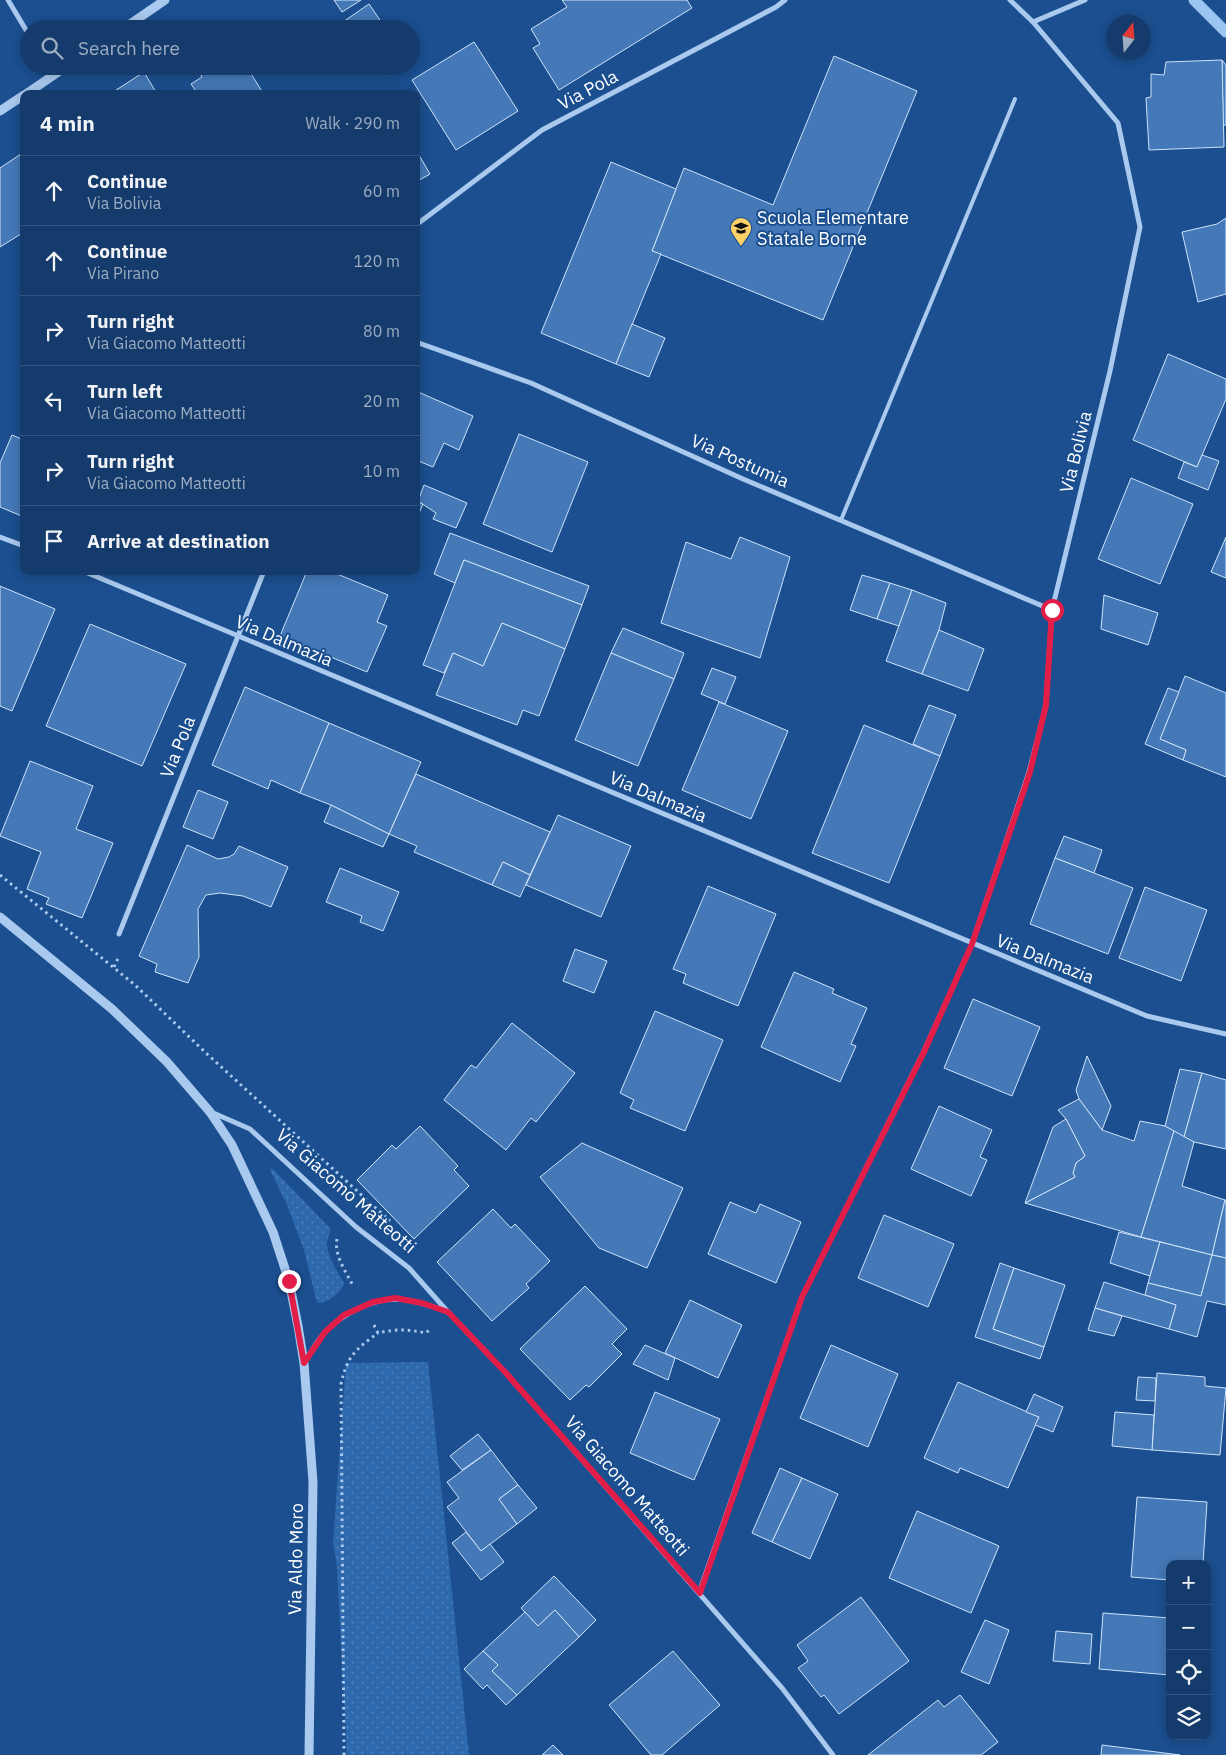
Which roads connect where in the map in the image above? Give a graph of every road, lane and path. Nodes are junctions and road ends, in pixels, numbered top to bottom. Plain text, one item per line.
1 (8, 0) edge
2 (165, 0) edge
3 (785, 0) edge
4 (1010, 0) edge
5 (1085, 0) edge
6 (20, 20) edge
7 (136, 20) edge
8 (1033, 22) junction
9 (52, 76) edge
10 (31, 90) edge
11 (20, 97) edge
12 (1015, 99) dead end
13 (0, 111) edge
14 (420, 222) edge
15 (420, 343) edge
16 (842, 520) junction
17 (0, 536) edge
18 (20, 544) edge
19 (93, 575) edge
20 (262, 575) edge
21 (1052, 610) junction
22 (238, 636) junction
23 (0, 875) edge
24 (0, 917) edge
25 (119, 934) dead end
26 (972, 944) junction
27 (1226, 1034) edge
28 (210, 1112) junction
29 (392, 1224) dead end
30 (341, 1232) dead end
31 (352, 1284) dead end
32 (448, 1312) junction
33 (373, 1324) dead end
34 (378, 1333) junction
35 (304, 1363) junction
36 (700, 1593) junction
37 (309, 1755) edge
38 (344, 1755) edge
39 (833, 1755) edge

1 - 6 street
2 - 7 street
3 - 14 street, Via Pola
4 - 8 street, Via Bolivia
5 - 8 street
8 - 21 street, Via Bolivia
9 - 10 street
11 - 13 street
12 - 16 lane
15 - 16 street, Via Postumia
16 - 21 street, Via Postumia
17 - 18 street
19 - 22 street, Via Dalmazia
20 - 22 street, Via Pola
21 - 26 street, Via Bolivia
22 - 25 street, Via Pola
22 - 26 street, Via Dalmazia
23 - 29 path
24 - 28 street, Via Giacomo Matteotti
26 - 27 street, Via Dalmazia
26 - 36 street, Via Bolivia
28 - 32 street, Via Giacomo Matteotti
28 - 35 street, Via Giacomo Matteotti
30 - 31 path
32 - 34 path
32 - 35 street, Via Giacomo Matteotti
32 - 36 street, Via Giacomo Matteotti
33 - 34 path
34 - 38 path
35 - 37 street, Via Aldo Moro
36 - 39 street, Via Giacomo Matteotti

